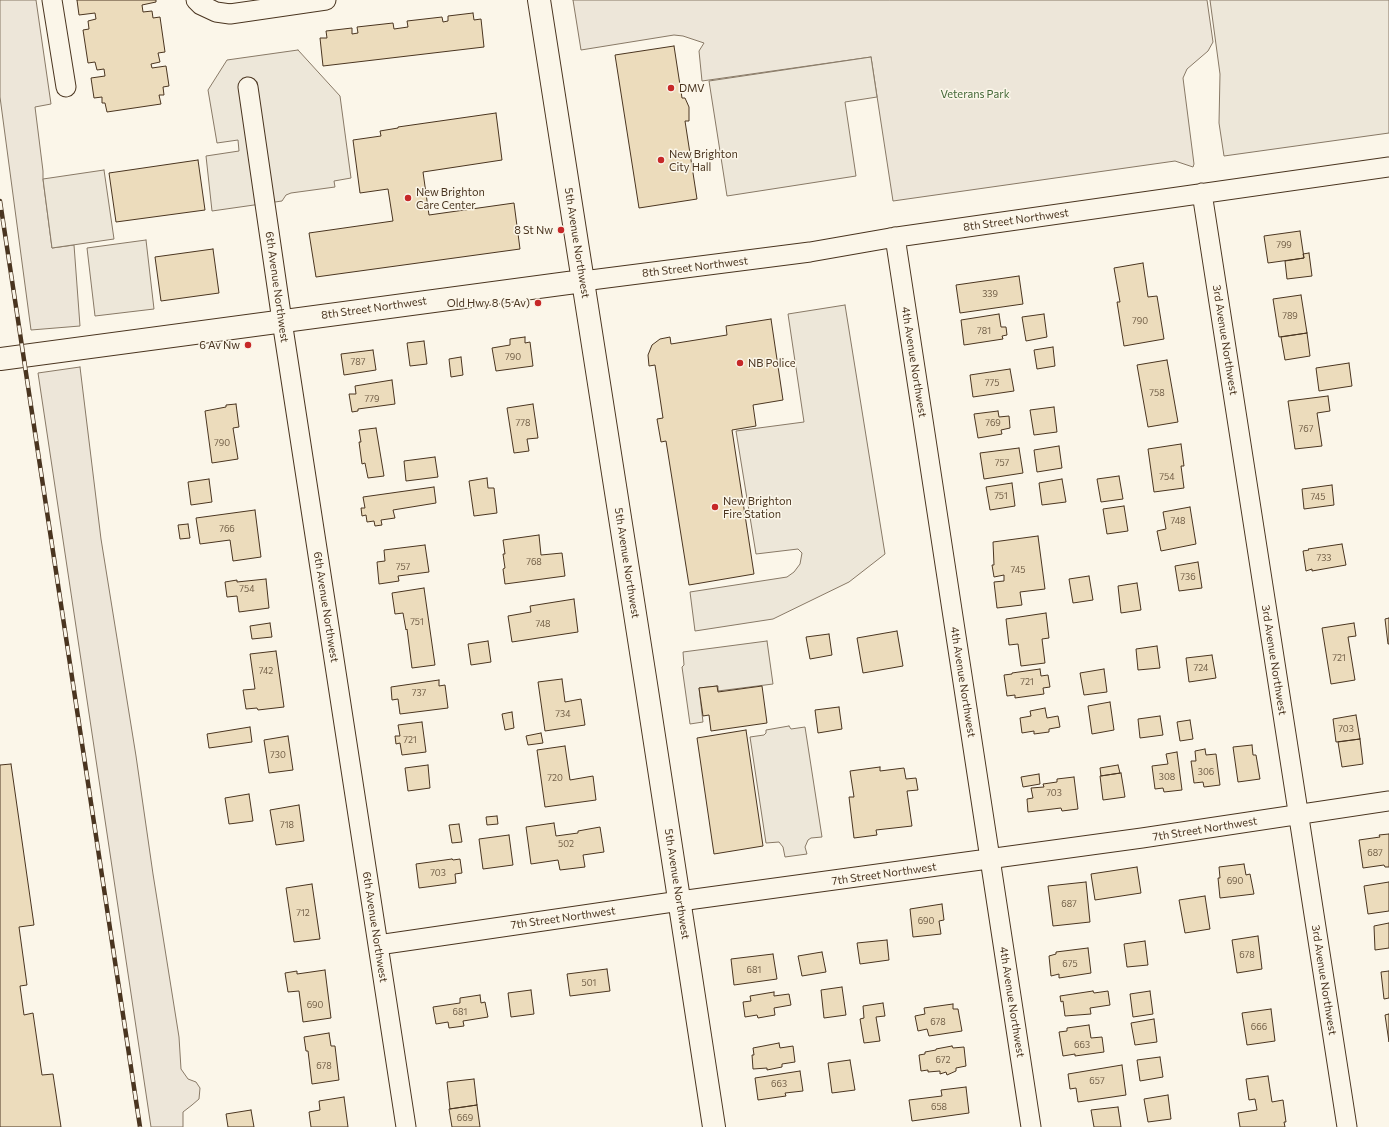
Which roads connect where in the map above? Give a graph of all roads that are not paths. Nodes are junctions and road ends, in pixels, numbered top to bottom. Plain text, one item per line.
1 (52, 0) edge
2 (196, 0) edge
3 (326, 0) edge
4 (539, 0) edge
5 (66, 87) dead end
6 (248, 87) dead end
7 (1389, 167) edge
8 (1202, 193) junction
9 (895, 237) junction
10 (582, 280) junction
11 (282, 321) junction
12 (0, 359) edge
13 (1389, 801) edge
14 (1298, 814) junction
15 (991, 859) junction
16 (680, 901) junction
17 (378, 945) junction
18 (406, 1127) edge
19 (714, 1127) edge
20 (1031, 1127) edge
21 (1347, 1127) edge

1 - 5 street
2 - 3 street
4 - 10 street, 5th Avenue Northwest
6 - 11 street, 6th Avenue Northwest
7 - 8 street, 8th Street Northwest
8 - 9 street, 8th Street Northwest
8 - 14 street, 3rd Avenue Northwest
9 - 10 street, 8th Street Northwest
9 - 15 street, 4th Avenue Northwest
10 - 11 street, 8th Street Northwest
10 - 16 street, 5th Avenue Northwest
11 - 12 street, 8th Street Northwest
11 - 17 street, 6th Avenue Northwest
13 - 14 street, 7th Street Northwest
14 - 15 street, 7th Street Northwest
14 - 21 street, 3rd Avenue Northwest
15 - 16 street, 7th Street Northwest
15 - 20 street, 4th Avenue Northwest
16 - 17 street, 7th Street Northwest
16 - 19 street, 5th Avenue Northwest
17 - 18 street, 6th Avenue Northwest

